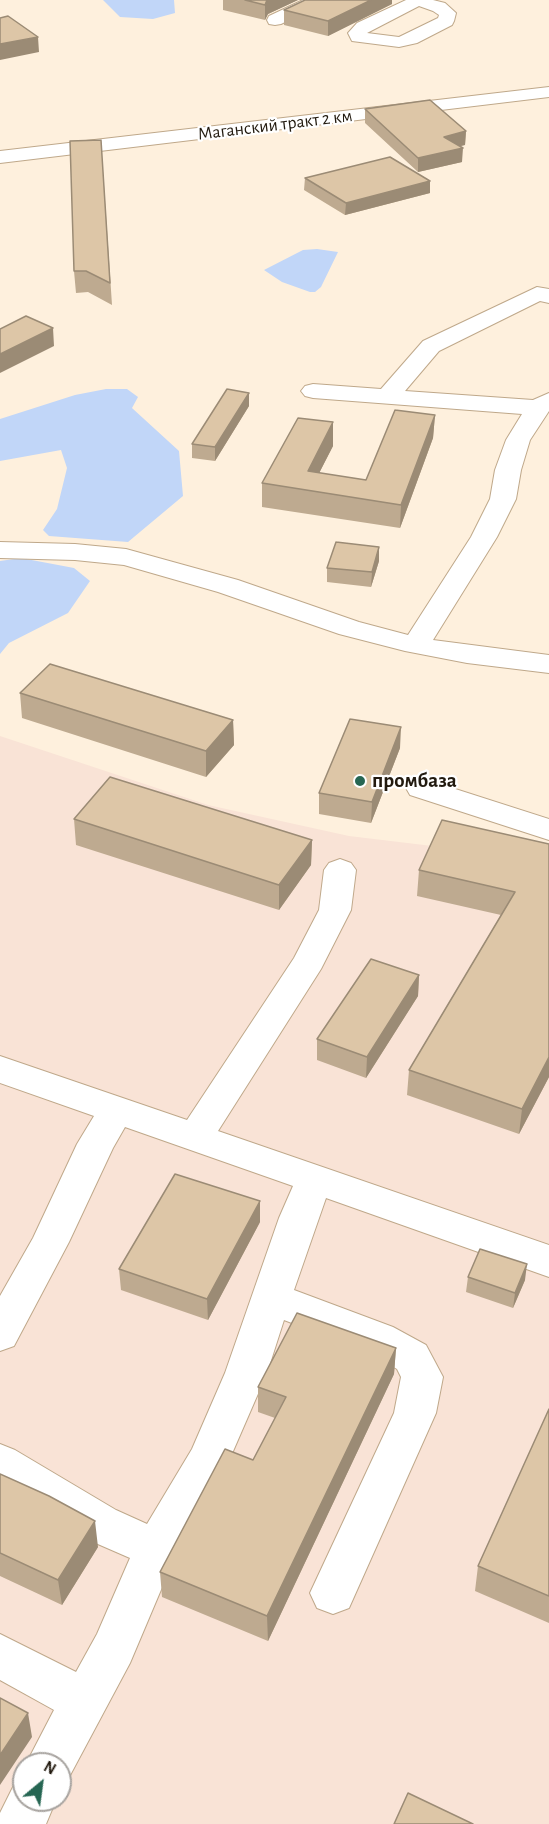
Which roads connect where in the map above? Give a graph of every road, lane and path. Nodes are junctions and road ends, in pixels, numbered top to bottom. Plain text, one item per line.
1 (316, 0) edge
2 (275, 20) dead end
3 (549, 92) edge
4 (1, 156) edge
5 (549, 296) edge
6 (313, 391) dead end
7 (388, 396) junction
8 (544, 404) edge
9 (0, 550) edge
10 (416, 645) junction
11 (549, 664) edge
12 (421, 788) dead end
13 (549, 830) edge
14 (340, 870) dead end
15 (0, 1069) edge
16 (117, 1110) junction
17 (195, 1137) junction
18 (315, 1179) junction
19 (549, 1261) edge
20 (270, 1298) junction
21 (0, 1334) edge
22 (0, 1463) edge
23 (156, 1549) junction
24 (333, 1593) dead end
25 (0, 1656) edge
26 (84, 1701) junction
27 (56, 1752) edge

1 - 2 street
3 - 4 street, Маганский тракт 2 км
5 - 7 street
6 - 7 street
7 - 8 street
8 - 10 street
9 - 10 street
10 - 11 street
12 - 13 street
14 - 17 street
15 - 16 street
16 - 17 street
16 - 21 street
17 - 18 street
18 - 19 street
18 - 20 street
20 - 23 street
20 - 24 street
22 - 23 street
23 - 26 street
25 - 26 street
26 - 27 street

